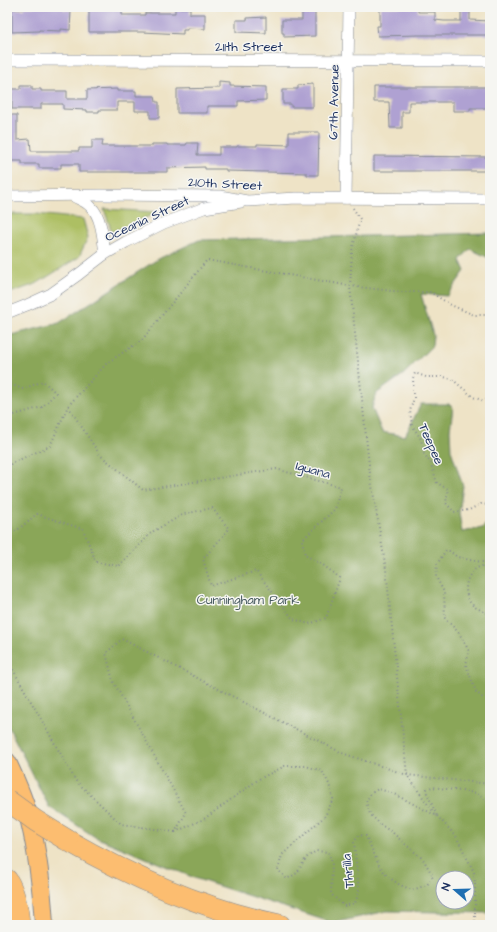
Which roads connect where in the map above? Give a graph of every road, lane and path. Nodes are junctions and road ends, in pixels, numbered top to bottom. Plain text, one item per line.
1 (349, 7) edge
2 (7, 60) edge
3 (348, 61) junction
4 (490, 61) edge
5 (7, 196) edge
6 (74, 196) junction
7 (346, 198) junction
8 (490, 199) edge
9 (247, 201) junction
10 (106, 254) junction
11 (350, 286) junction
12 (7, 313) edge
13 (490, 315) edge
14 (7, 383) edge
15 (490, 399) edge
16 (68, 406) junction
17 (7, 417) edge
18 (7, 467) edge
19 (490, 505) edge
20 (7, 532) edge
21 (490, 558) edge
22 (490, 563) edge
23 (490, 614) edge
24 (7, 659) edge
25 (490, 696) edge
26 (7, 762) edge
27 (407, 775) junction
28 (490, 784) edge
29 (7, 800) edge
30 (437, 816) junction
31 (490, 816) edge
32 (175, 832) junction
33 (7, 880) edge
34 (19, 918) edge
35 (43, 918) edge
36 (280, 925) edge
37 (475, 925) edge

1 - 3 street, 67th Avenue
2 - 3 street, 211th Street
3 - 4 street, 211th Street
3 - 7 street, 67th Avenue
5 - 6 street, 210th Street
6 - 9 street, 210th Street
6 - 10 street, Oceania Street
7 - 8 street, 210th Street
7 - 9 street, 210th Street
7 - 11 path
9 - 10 street, Oceania Street
10 - 12 street, Oceania Street
11 - 13 path
11 - 16 path
11 - 27 path
14 - 17 path
15 - 19 path, Teepee
16 - 18 path
16 - 20 path, Iguana
21 - 25 path
22 - 23 path
24 - 32 path
26 - 35 main road
27 - 28 path
27 - 30 path
27 - 32 path
29 - 36 highway, bridge
30 - 31 path
30 - 32 path, Thrilla
30 - 37 path
33 - 34 highway

